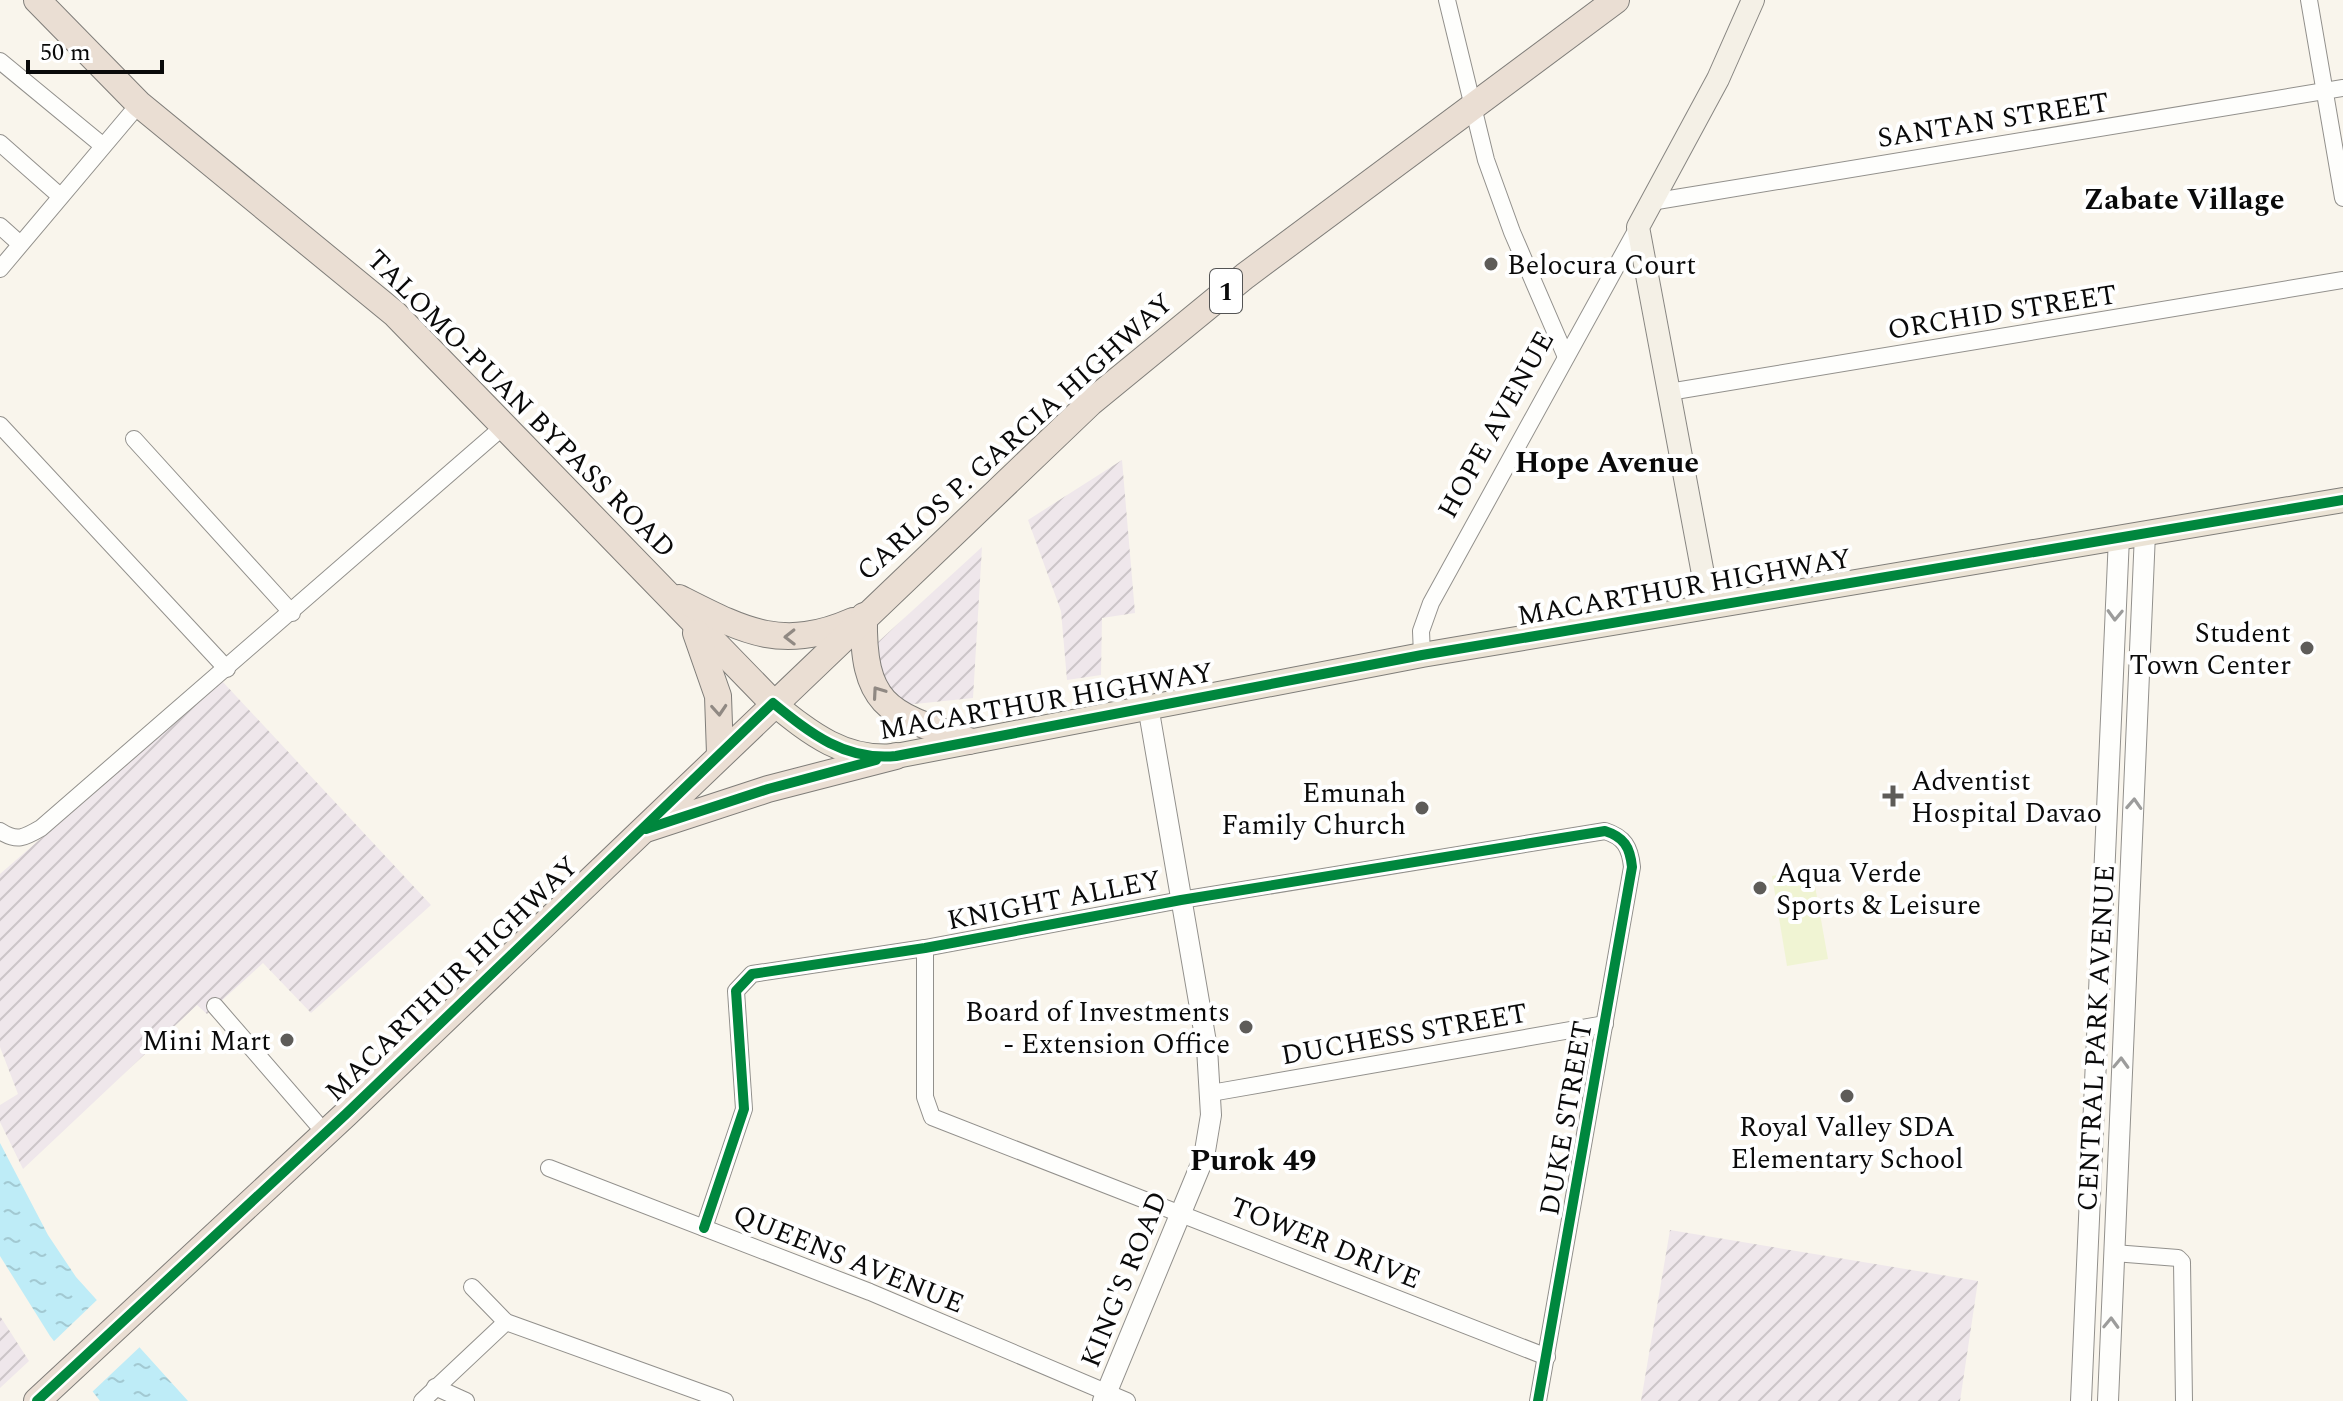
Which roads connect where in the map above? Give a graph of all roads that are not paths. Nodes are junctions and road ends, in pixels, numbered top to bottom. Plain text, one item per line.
1 (37, 0) edge
2 (1447, 0) edge
3 (1616, 0) edge
4 (1753, 0) edge
5 (2309, 0) edge
6 (0, 61) edge
7 (2343, 88) edge
8 (2325, 91) junction
9 (139, 104) junction
10 (1470, 108) junction
11 (0, 143) edge
12 (102, 145) junction
13 (60, 196) junction
14 (2343, 198) edge
15 (1651, 202) junction
16 (0, 226) edge
17 (1638, 227) junction
18 (19, 243) junction
19 (0, 269) edge
20 (2343, 280) edge
21 (1566, 357) junction
22 (1669, 392) junction
23 (0, 425) edge
24 (504, 426) junction
25 (134, 439) dead end
26 (2343, 500) edge
27 (2145, 533) junction
28 (2119, 537) junction
29 (660, 588) junction
30 (1709, 606) junction
31 (292, 613) junction
32 (687, 616) junction
33 (864, 616) junction
34 (1422, 655) junction
35 (227, 669) junction
36 (773, 703) junction
37 (1148, 706) junction
38 (969, 741) junction
39 (2110, 742) junction
40 (2137, 743) junction
41 (720, 754) junction
42 (896, 756) junction
43 (0, 831) edge
44 (639, 831) junction
45 (1626, 843) joint
46 (1181, 900) junction
47 (925, 948) junction
48 (2100, 999) junction
49 (2124, 1000) junction
50 (215, 1006) dead end
51 (1605, 1024) junction
52 (1211, 1093) junction
53 (325, 1133) junction
54 (549, 1168) dead end
55 (1179, 1213) junction
56 (704, 1228) junction
57 (2114, 1253) junction
58 (472, 1287) dead end
59 (506, 1322) junction
60 (1547, 1357) junction
61 (435, 1387) junction
62 (1105, 1397) edge
63 (37, 1401) edge
64 (422, 1401) edge
65 (466, 1401) edge
66 (725, 1401) edge
67 (1127, 1401) edge
68 (1538, 1401) edge
69 (2081, 1401) edge
70 (2108, 1401) edge
71 (2184, 1401) edge

1 - 9 highway, TALOMO-PUAN BYPASS ROAD
2 - 10 street
3 - 10 highway, CARLOS P. GARCIA HIGHWAY / 1
4 - 15 main road, HOPE AVENUE
5 - 8 street
6 - 12 street
7 - 8 street, SANTAN STREET
8 - 14 street
8 - 15 street, SANTAN STREET
9 - 12 street
9 - 24 highway, TALOMO-PUAN BYPASS ROAD
10 - 21 street
10 - 33 highway, CARLOS P. GARCIA HIGHWAY / 1
11 - 13 street
12 - 13 street
13 - 18 street
15 - 17 main road, HOPE AVENUE
16 - 18 street
17 - 21 street, HOPE AVENUE
17 - 22 main road
18 - 19 street
20 - 22 street, ORCHID STREET
21 - 34 street, HOPE AVENUE
22 - 30 main road
23 - 35 street
24 - 29 highway, TALOMO-PUAN BYPASS ROAD
24 - 31 street
25 - 31 street
26 - 27 main road, MACARTHUR HIGHWAY
27 - 28 main road, MACARTHUR HIGHWAY
27 - 40 street, CENTRAL PARK AVENUE
28 - 30 main road, MACARTHUR HIGHWAY
28 -> 39 street, CENTRAL PARK AVENUE
29 - 32 highway, TALOMO-PUAN BYPASS ROAD
33 -> 29 highway
30 - 34 main road, MACARTHUR HIGHWAY
31 - 35 street
32 - 36 highway, TALOMO-PUAN BYPASS ROAD
32 -> 41 highway
33 - 36 highway, CARLOS P. GARCIA HIGHWAY / 1
38 -> 33 highway
34 - 37 main road, MACARTHUR HIGHWAY
35 - 43 street
36 - 41 highway, MACARTHUR HIGHWAY / 1
36 - 42 main road, MACARTHUR HIGHWAY
37 - 38 main road, MACARTHUR HIGHWAY
37 - 46 street, KING'S ROAD
38 - 42 main road, MACARTHUR HIGHWAY
39 - 40 street
39 - 48 street, CENTRAL PARK AVENUE
49 -> 40 street, CENTRAL PARK AVENUE
41 - 44 highway, MACARTHUR HIGHWAY / 1
42 - 44 highway
44 - 53 highway, MACARTHUR HIGHWAY / 1
45 - 46 street, KNIGHT ALLEY
45 - 51 street, DUKE STREET
46 - 47 street, KNIGHT ALLEY
46 - 52 street, KING'S ROAD
47 - 55 street, TOWER DRIVE
47 - 56 street, KNIGHT ALLEY
48 - 49 street
48 - 69 street, CENTRAL PARK AVENUE
57 -> 49 street, CENTRAL PARK AVENUE
50 - 53 street
51 - 52 street, DUCHESS STREET
51 - 60 street, DUKE STREET
52 - 55 street, KING'S ROAD
53 - 63 highway, MACARTHUR HIGHWAY / 1
54 - 56 street, QUEENS AVENUE
55 - 60 street, TOWER DRIVE
55 - 62 street, KING'S ROAD
56 - 62 street, QUEENS AVENUE
70 -> 57 street, CENTRAL PARK AVENUE
57 - 71 street
58 - 59 street
59 - 61 street
59 - 66 street
60 - 68 street, DUKE STREET
61 - 64 street
61 - 65 street
62 - 67 street, QUEENS AVENUE

